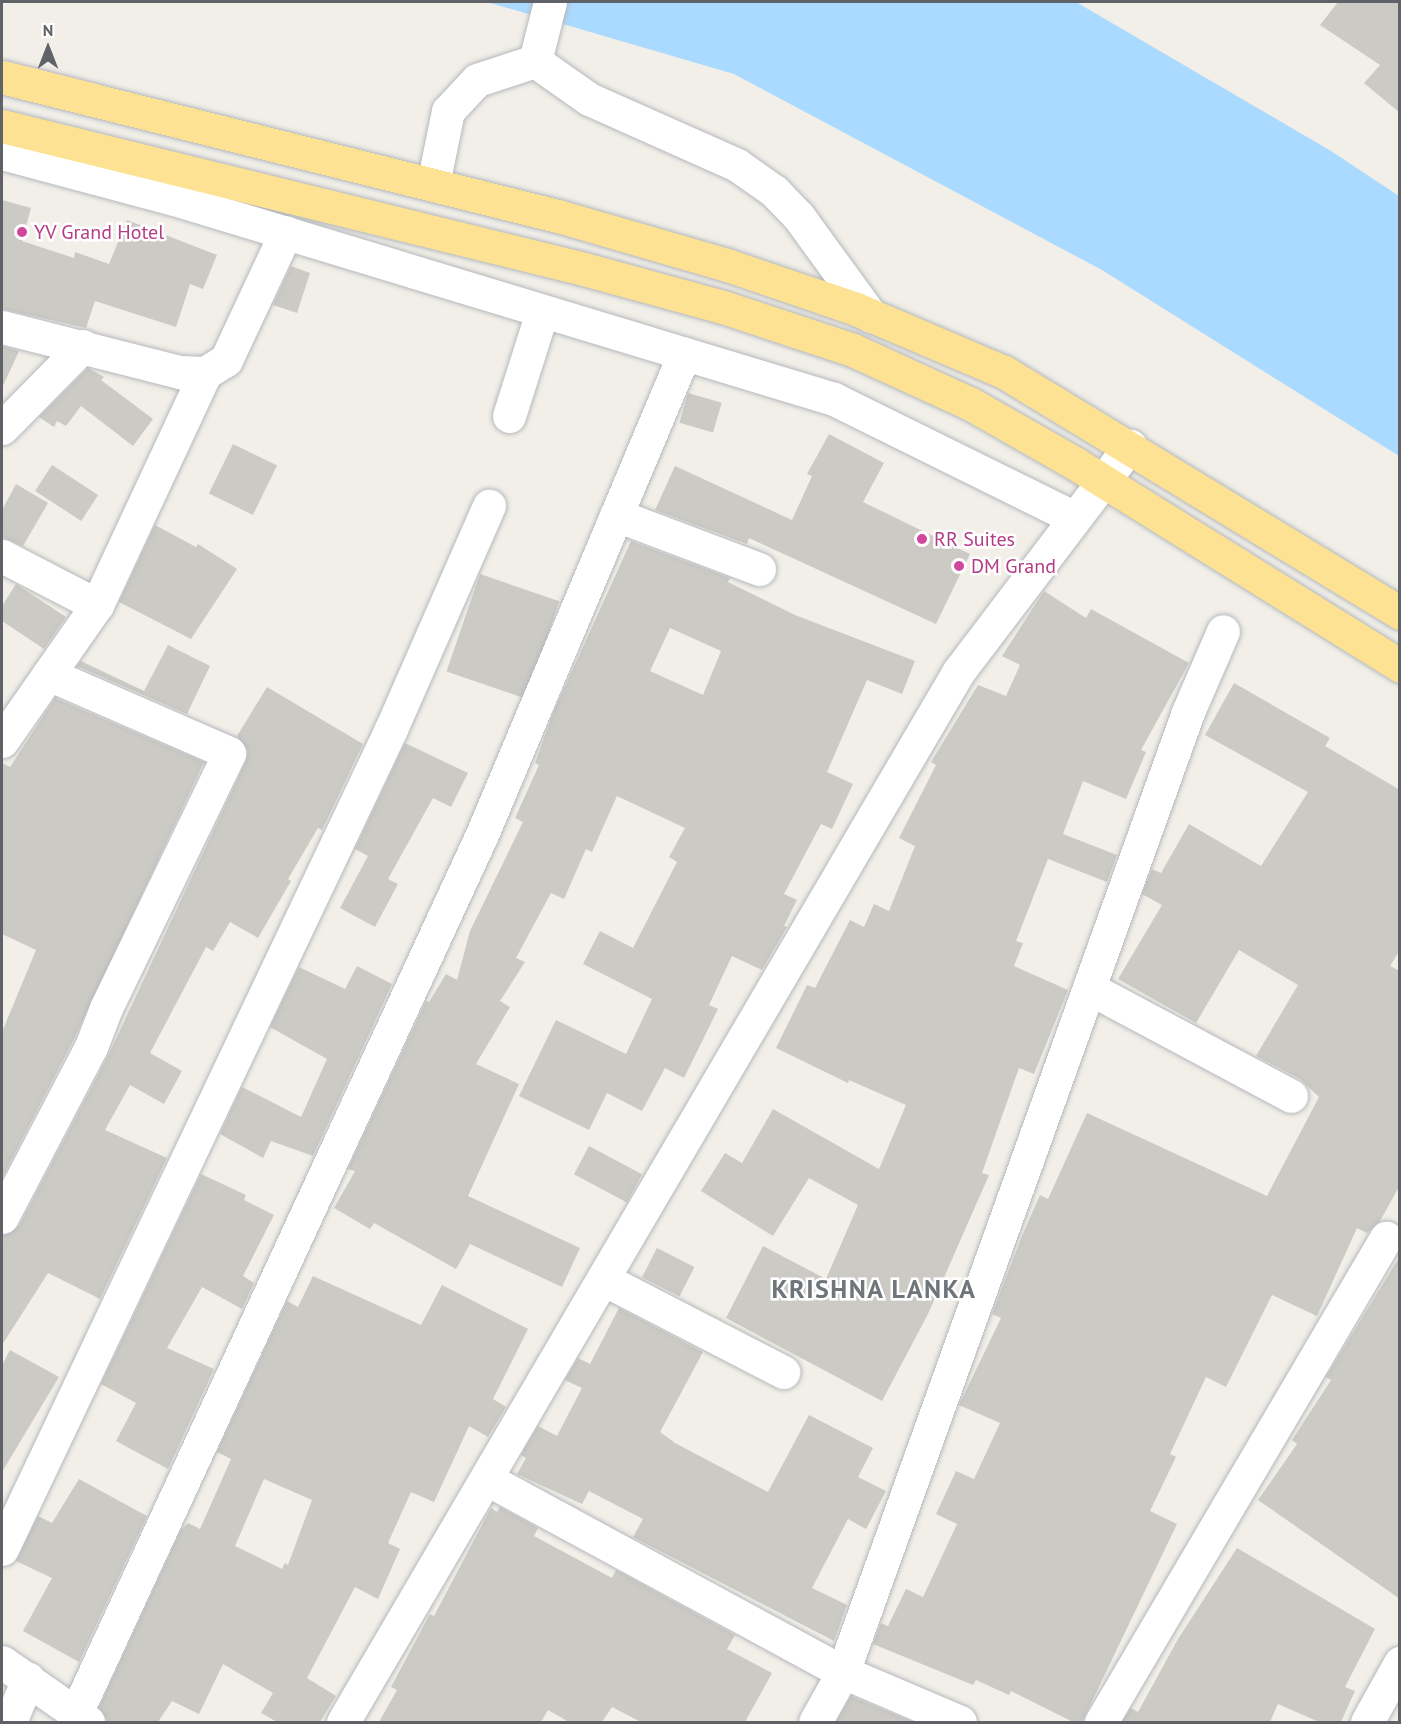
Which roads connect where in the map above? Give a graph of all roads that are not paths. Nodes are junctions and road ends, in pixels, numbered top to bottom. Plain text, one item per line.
1 (546, 14) edge
2 (535, 61) junction
3 (2, 77) edge
4 (2, 126) edge
5 (2, 153) edge
6 (433, 184) junction
7 (286, 232) junction
8 (543, 312) junction
9 (872, 316) junction
10 (2, 327) edge
11 (83, 346) junction
12 (684, 354) junction
13 (205, 373) junction
14 (509, 416) dead end
15 (2, 428) edge
16 (1130, 446) junction
17 (1101, 480) junction
18 (489, 506) dead end
19 (616, 515) junction
20 (1073, 517) junction
21 (2, 556) edge
22 (759, 569) dead end
23 (97, 604) junction
24 (1400, 613) edge
25 (1223, 632) dead end
26 (1400, 666) edge
27 (48, 674) junction
28 (2, 741) edge
29 (1089, 988) junction
30 (1291, 1096) dead end
31 (2, 1217) edge
32 (1395, 1234) edge
33 (603, 1279) junction
34 (783, 1372) dead end
35 (487, 1479) junction
36 (2, 1549) edge
37 (1400, 1663) edge
38 (15, 1671) edge
39 (843, 1672) junction
40 (82, 1718) edge
41 (10, 1722) edge
42 (343, 1722) edge
43 (815, 1722) edge
44 (960, 1722) edge
45 (1101, 1722) edge
46 (1367, 1722) edge

1 - 2 street
2 - 6 street
2 - 9 street
3 - 6 highway
4 - 17 highway
5 - 7 street
6 - 9 highway
7 - 8 street
7 - 13 street
8 - 12 street
8 - 14 street
9 - 16 highway
10 - 11 street
11 - 13 street
11 - 15 street
12 - 19 street
12 - 20 street
13 - 23 street
16 - 17 street
16 - 24 highway
17 - 20 street
17 - 26 highway
18 - 36 street
19 - 22 street
19 - 40 street
20 - 33 street
21 - 23 street
23 - 27 street
25 - 29 street
27 - 28 street
27 - 31 street
29 - 30 street
29 - 39 street
32 - 45 street
33 - 34 street
33 - 35 street
35 - 39 street
35 - 42 street
37 - 46 street
38 - 40 street
38 - 41 street
39 - 43 street
39 - 44 street

